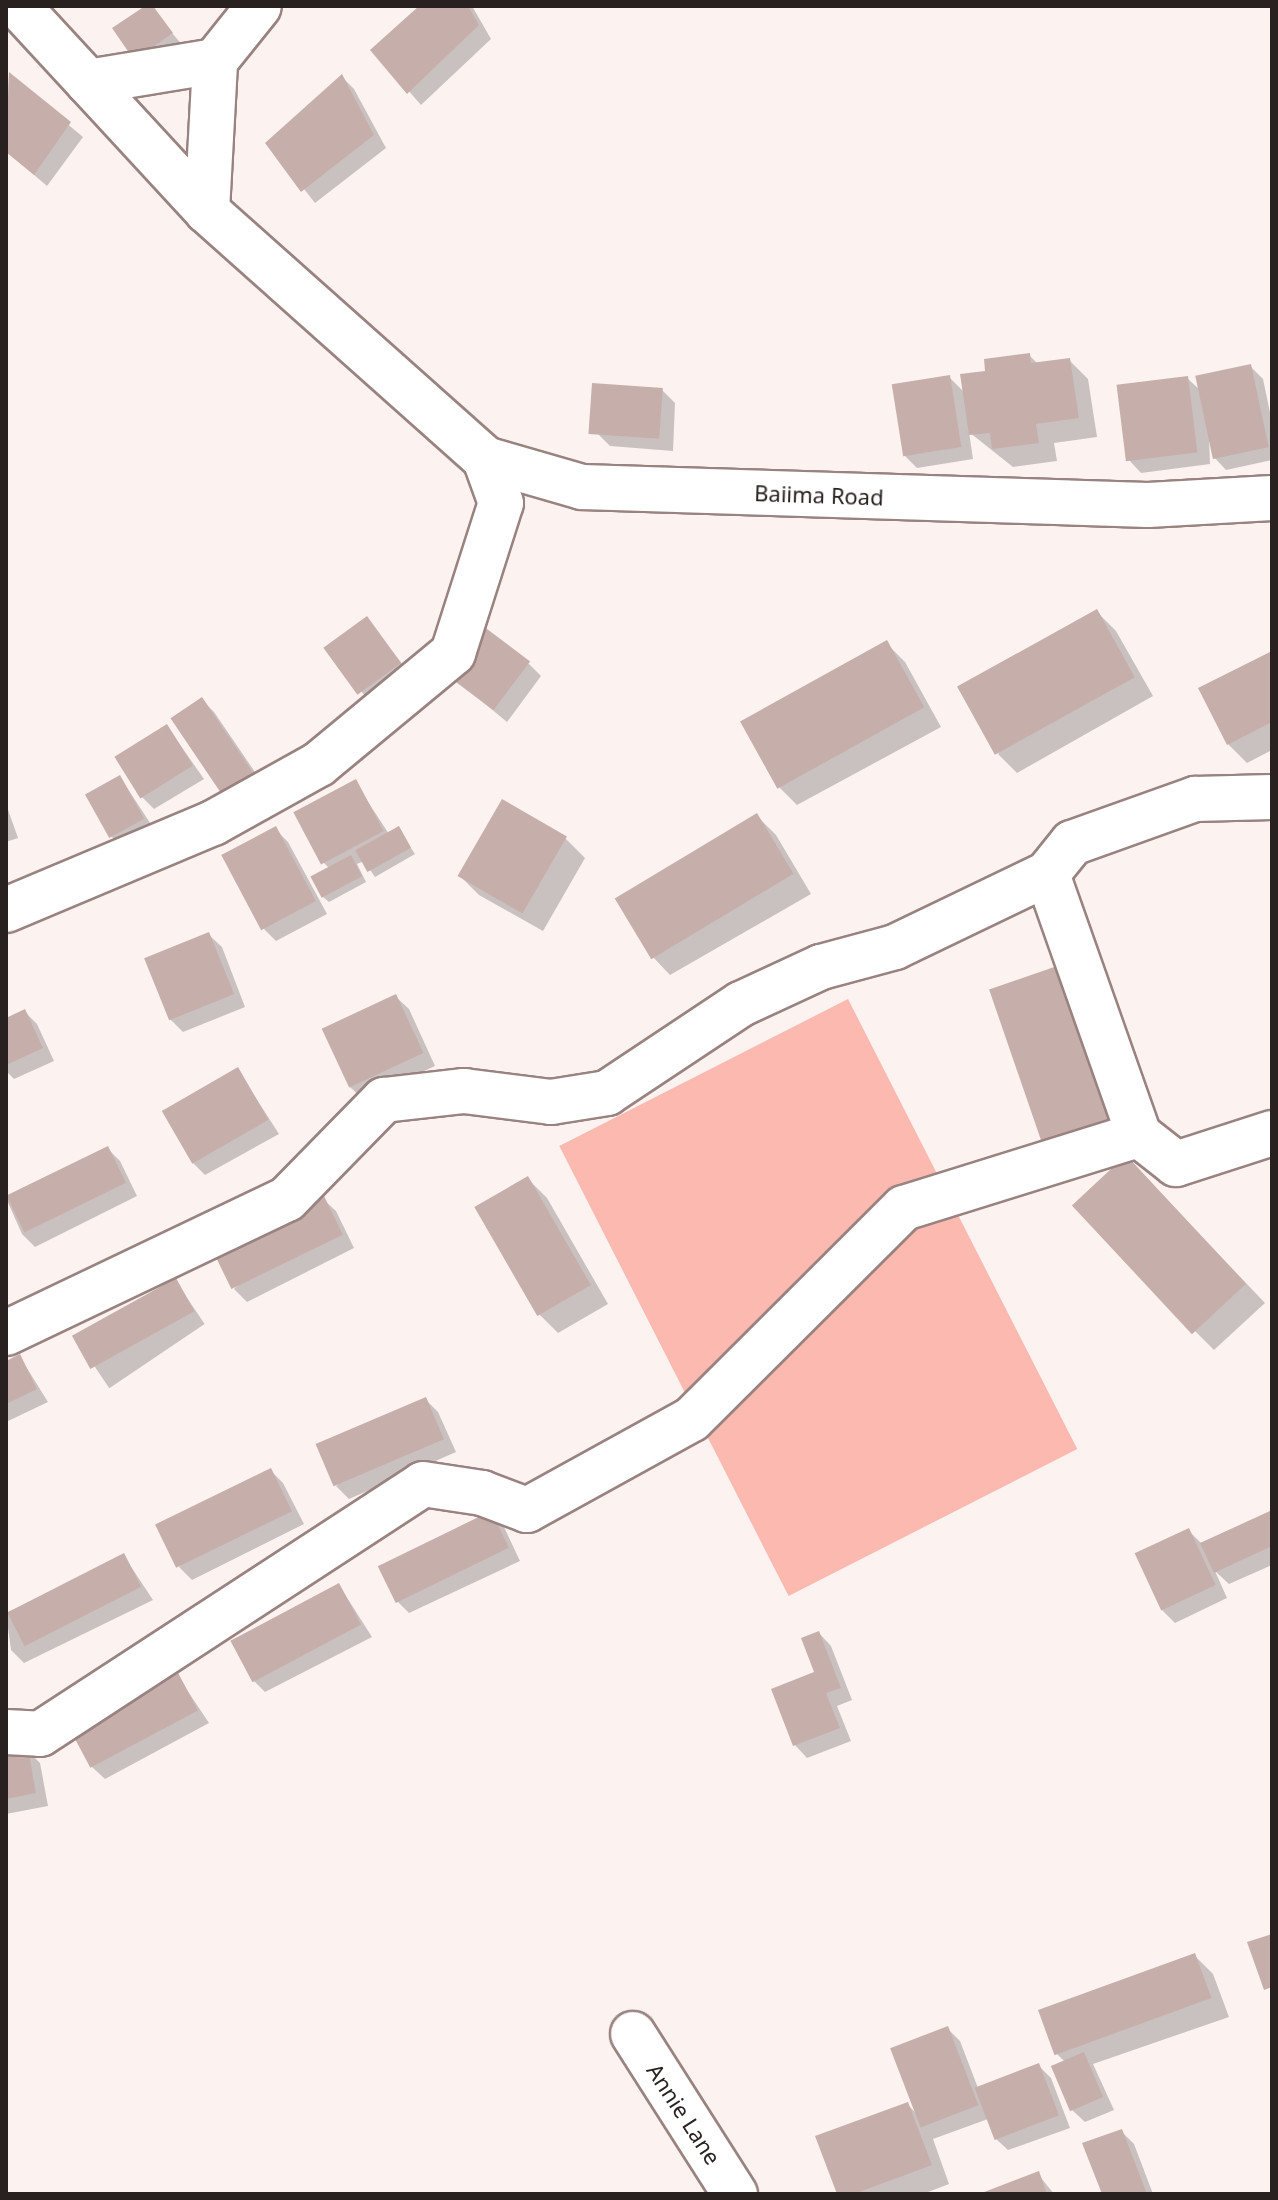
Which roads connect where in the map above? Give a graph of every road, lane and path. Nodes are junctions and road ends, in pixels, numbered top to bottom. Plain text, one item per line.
1 (18, 6) edge
2 (259, 6) edge
3 (215, 61) junction
4 (88, 82) junction
5 (207, 211) junction
6 (485, 459) junction
7 (1272, 498) edge
8 (1272, 797) edge
9 (1047, 874) junction
10 (6, 910) edge
11 (1272, 1133) edge
12 (1139, 1135) junction
13 (6, 1333) edge
14 (6, 1732) edge
15 (633, 2034) dead end
16 (735, 2194) edge

1 - 4 street, Baiima Road
2 - 3 street
3 - 4 street
3 - 5 street
4 - 5 street, Baiima Road
5 - 6 street, Baiima Road
6 - 7 street, Baiima Road
6 - 10 street
8 - 9 street
9 - 12 street
9 - 13 street
11 - 12 street
12 - 14 street
15 - 16 street, Annie Lane

